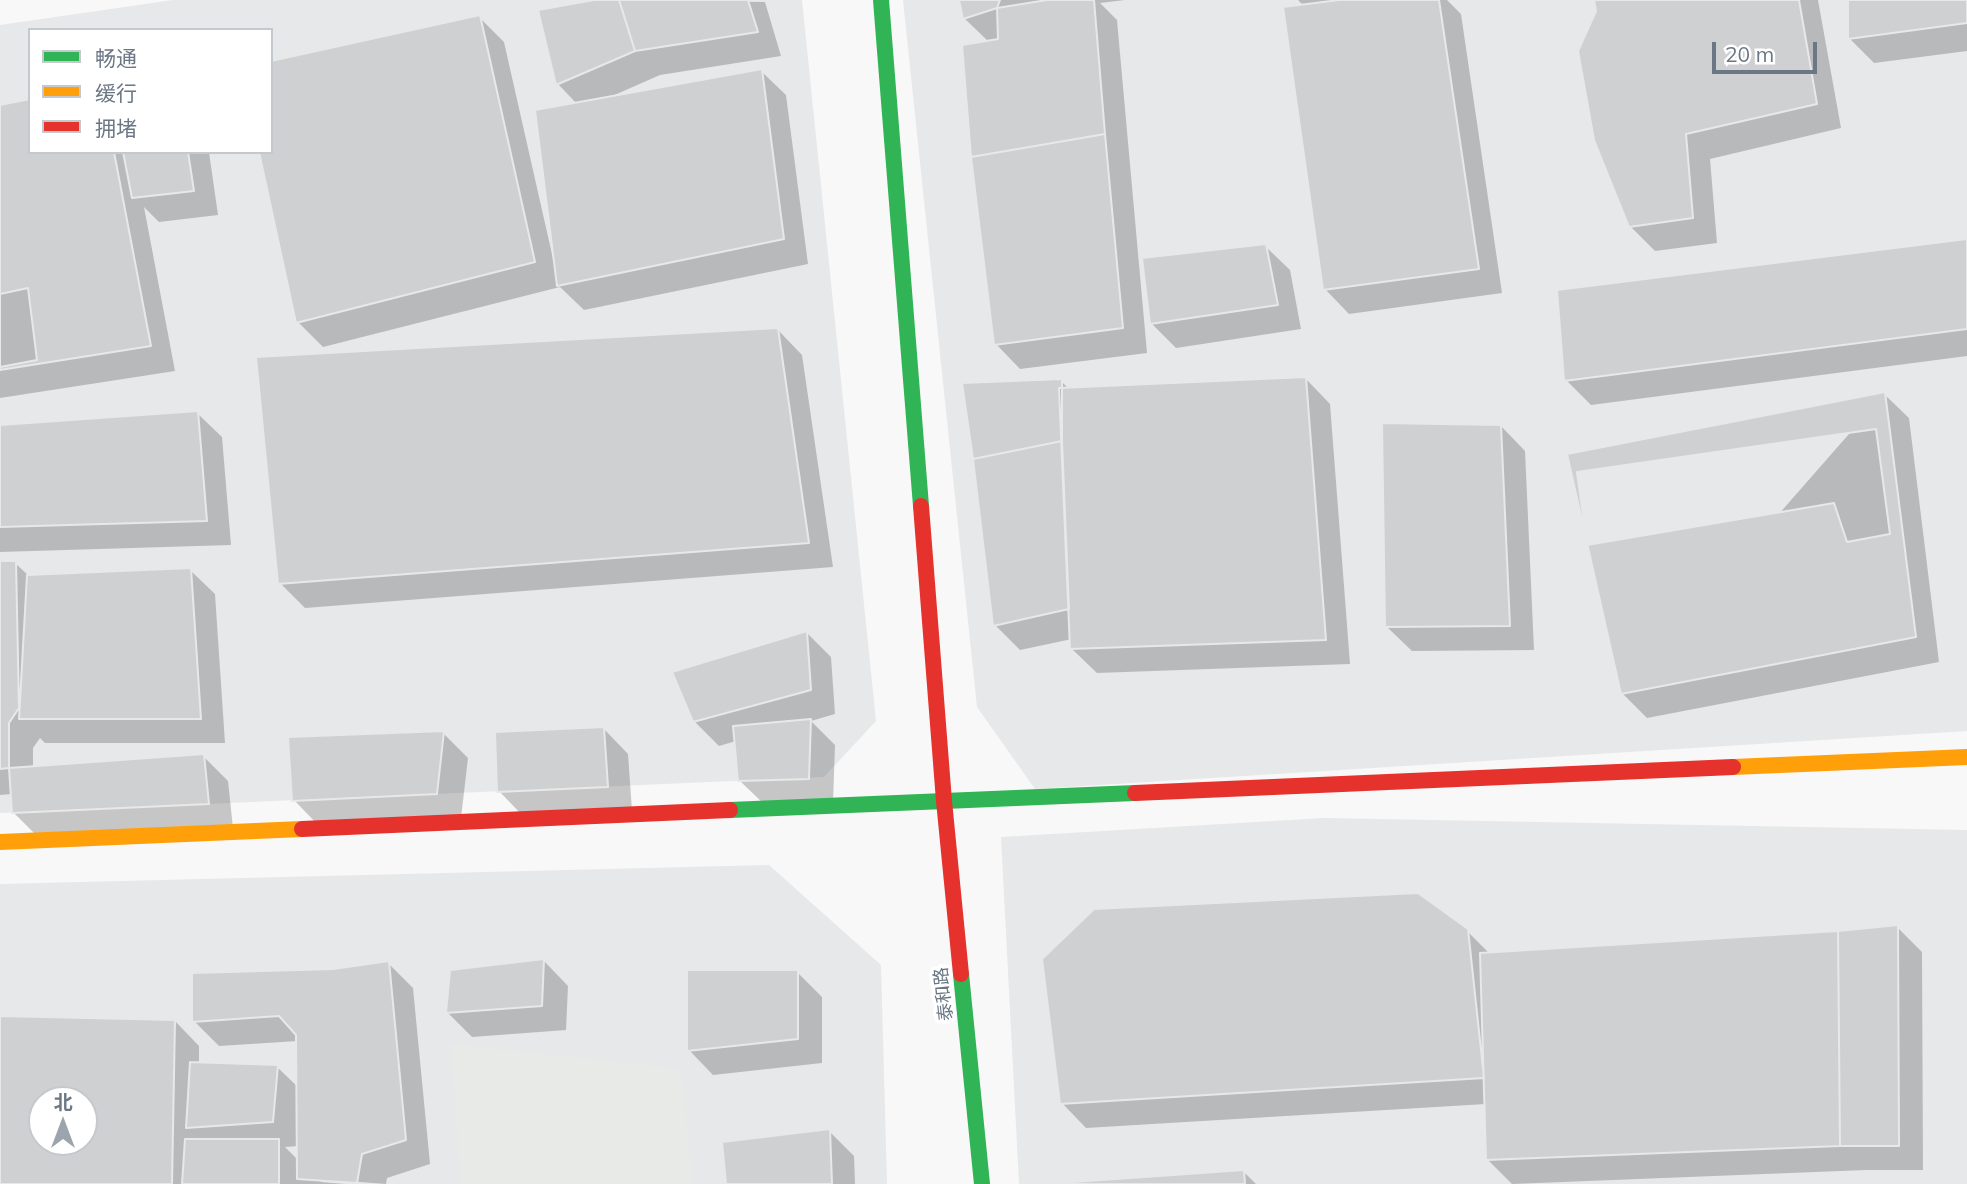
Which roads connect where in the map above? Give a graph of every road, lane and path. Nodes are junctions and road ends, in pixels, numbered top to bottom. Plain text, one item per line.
1 (881, 0) edge
2 (1967, 757) edge
3 (944, 801) junction
4 (0, 842) edge
5 (982, 1184) edge

1 - 3 street, 泰和路
2 - 3 street
3 - 4 street
3 - 5 street, 泰和路

